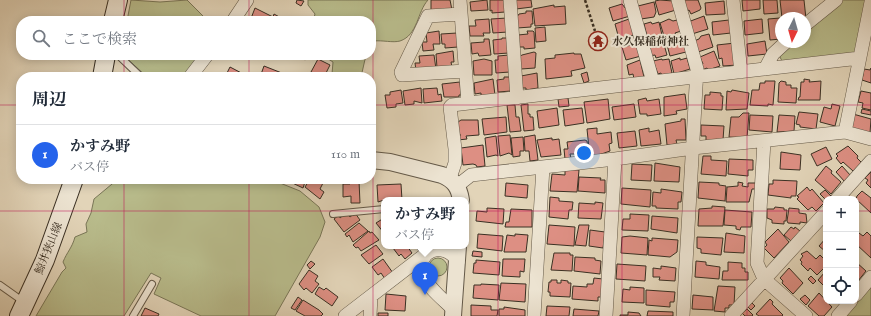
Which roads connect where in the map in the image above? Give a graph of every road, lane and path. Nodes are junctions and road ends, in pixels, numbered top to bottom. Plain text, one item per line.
1 (118, 0) edge
2 (247, 0) edge
3 (460, 0) edge
4 (510, 0) edge
5 (585, 0) edge
6 (630, 0) edge
7 (678, 0) edge
8 (733, 0) edge
9 (836, 0) edge
10 (871, 2) edge
11 (461, 14) junction
12 (115, 16) edge
13 (236, 16) edge
14 (811, 21) edge
15 (595, 31) dead end
16 (780, 48) edge
17 (860, 58) junction
18 (105, 60) edge
19 (123, 60) edge
20 (204, 60) edge
21 (764, 69) junction
22 (465, 71) junction
23 (103, 72) edge
24 (136, 72) edge
25 (194, 72) edge
26 (741, 72) junction
27 (697, 78) junction
28 (653, 82) junction
29 (517, 98) junction
30 (468, 103) junction
31 (845, 132) junction
32 (871, 139) edge
33 (764, 141) junction
34 (693, 148) junction
35 (616, 159) junction
36 (376, 161) edge
37 (871, 161) edge
38 (543, 167) junction
39 (72, 184) edge
40 (456, 188) edge
41 (840, 196) edge
42 (381, 209) edge
43 (333, 214) dead end
44 (823, 215) edge
45 (432, 249) edge
46 (458, 249) edge
47 (458, 262) junction
48 (412, 265) junction
49 (871, 277) edge
50 (764, 278) junction
51 (425, 280) junction
52 (152, 284) dead end
53 (0, 285) edge
54 (859, 291) edge
55 (371, 296) junction
56 (848, 304) edge
57 (22, 309) edge
58 (454, 313) edge
59 (133, 316) edge
60 (345, 316) edge
61 (370, 316) edge
62 (534, 316) edge
63 (606, 316) edge
64 (683, 316) edge
65 (731, 316) edge
66 (806, 316) edge
67 (838, 316) edge

1 - 12 main road
2 - 13 street
3 - 11 street
4 - 29 street
5 - 15 path
6 - 28 street
7 - 27 street
8 - 26 street
9 - 14 street
10 - 17 street
11 - 22 street
11 - 22 street
16 - 21 street
17 - 21 street
17 - 31 street
18 - 23 main road
19 - 24 lane
20 - 25 street
21 - 26 street
22 - 30 street
26 - 27 street
27 - 28 street
27 - 34 street
28 - 29 street
29 - 30 street
30 - 40 street
31 - 32 street
31 - 33 street
33 - 34 street
33 - 50 street
34 - 35 street
34 - 64 street
35 - 38 street
35 - 63 street
36 - 40 street
37 - 41 street
38 - 40 street
38 - 62 street
39 - 57 main road, 鯨井狭山線
42 - 43 lane
44 - 50 street
45 - 47 street
45 - 48 street
45 - 51 street
46 - 47 street
47 - 58 street
48 - 51 street
48 - 55 street
49 - 54 street
50 - 65 street
50 - 66 street
51 - 58 street
52 - 59 lane
53 - 57 lane
55 - 60 street
55 - 61 street
56 - 67 street

